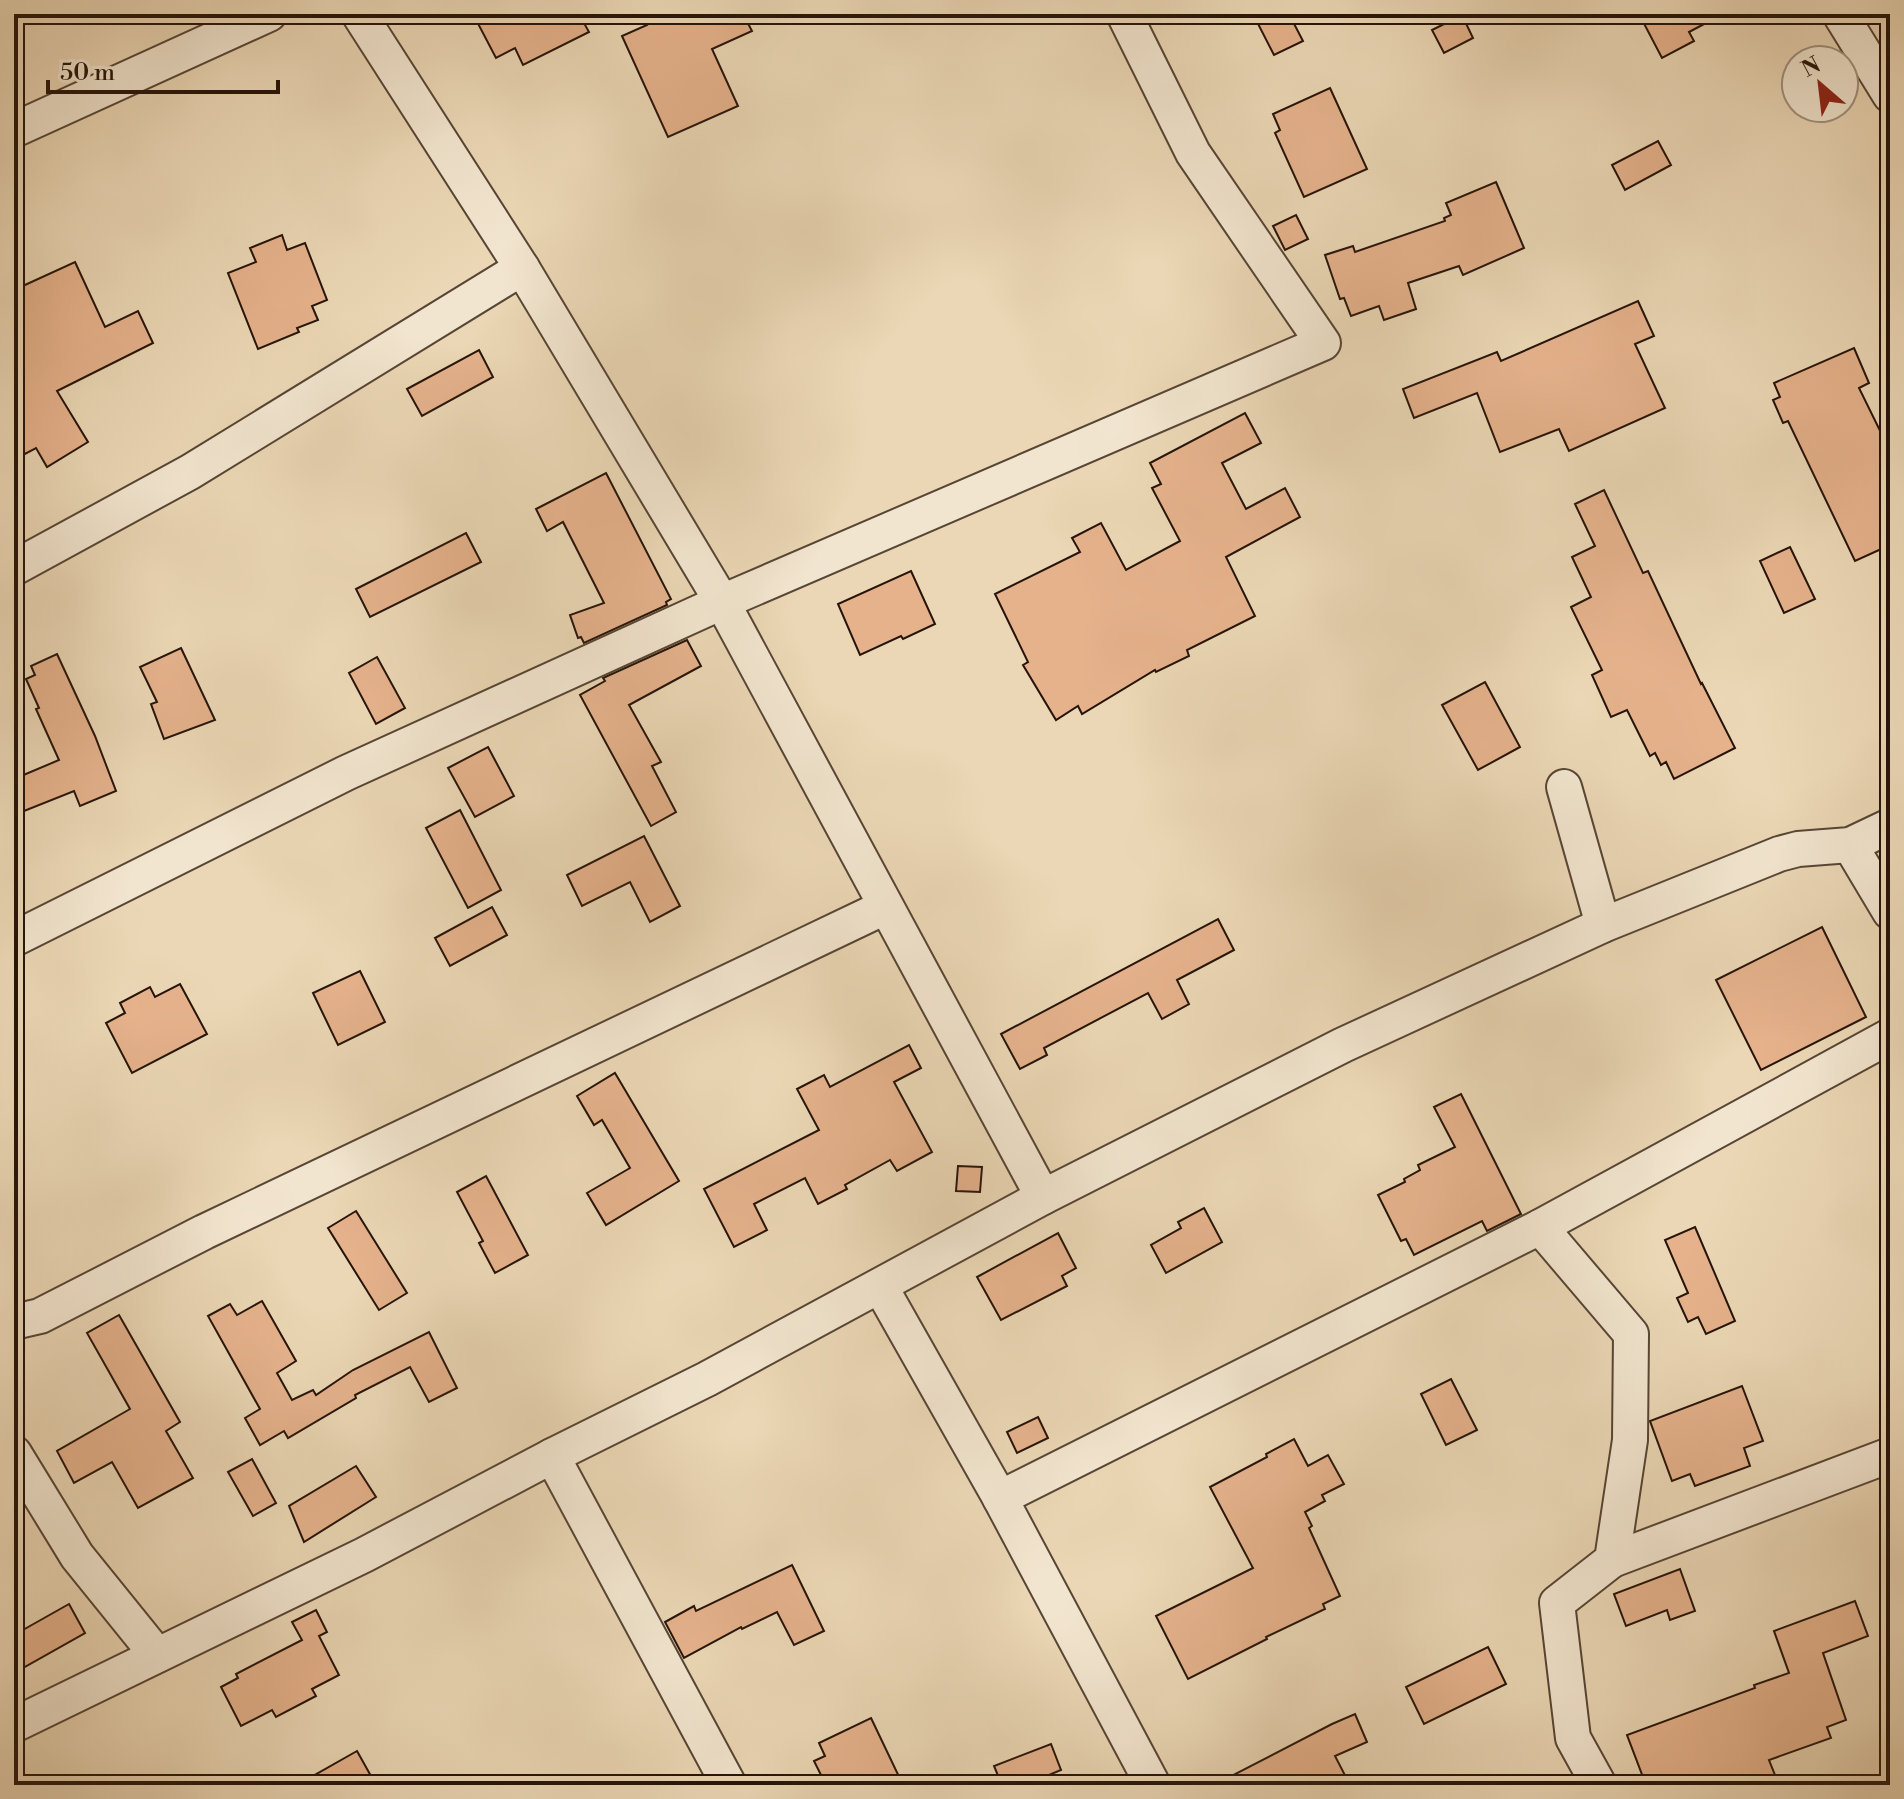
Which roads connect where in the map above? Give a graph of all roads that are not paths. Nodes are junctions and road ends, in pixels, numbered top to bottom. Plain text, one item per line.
1 (269, 14) edge
2 (359, 14) edge
3 (1124, 14) edge
4 (1840, 14) edge
5 (1890, 95) edge
6 (14, 130) edge
7 (522, 268) junction
8 (14, 568) edge
9 (722, 602) junction
10 (1564, 787) dead end
11 (1890, 826) edge
12 (1850, 845) junction
13 (885, 907) junction
14 (1890, 912) edge
15 (1603, 925) junction
16 (14, 939) edge
17 (1890, 1036) edge
18 (1043, 1197) junction
19 (1540, 1227) junction
20 (880, 1286) junction
21 (14, 1322) edge
22 (14, 1453) edge
23 (1890, 1455) edge
24 (552, 1456) junction
25 (1000, 1498) junction
26 (1612, 1560) junction
27 (157, 1655) junction
28 (14, 1725) edge
29 (729, 1785) edge
30 (1153, 1785) edge
31 (1599, 1785) edge

1 - 6 street
2 - 7 street
3 - 9 street
4 - 5 street
7 - 8 street
7 - 9 street
9 - 13 street
9 - 16 street
10 - 15 street
11 - 12 street
12 - 14 street
12 - 15 street
13 - 18 street
13 - 21 street
15 - 18 street
17 - 19 street
18 - 20 street
19 - 25 street
19 - 26 street
20 - 24 street
20 - 25 street
22 - 27 street
23 - 26 street
24 - 27 street
24 - 29 street
25 - 30 street
26 - 31 street
27 - 28 street

